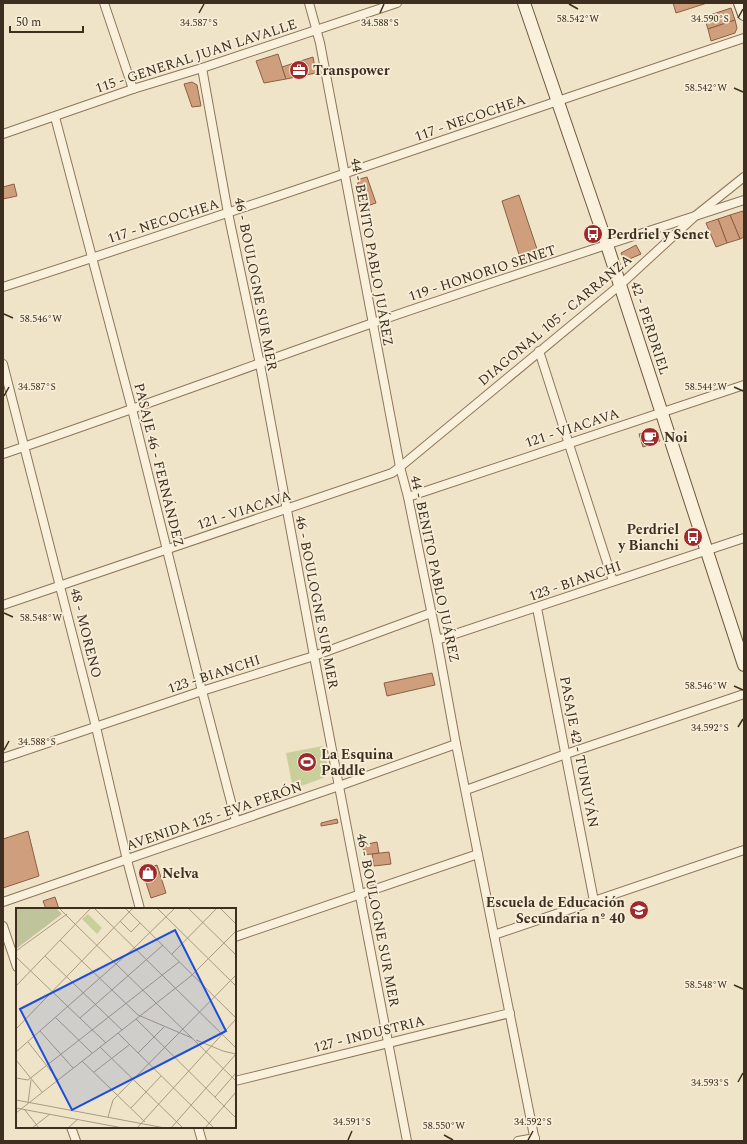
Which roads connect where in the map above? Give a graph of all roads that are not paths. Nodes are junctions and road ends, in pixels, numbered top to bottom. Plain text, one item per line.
1 (104, 3) edge
2 (309, 3) edge
3 (397, 3) edge
4 (524, 3) edge
5 (740, 3) edge
6 (744, 14) edge
7 (317, 30) junction
8 (744, 38) edge
9 (202, 68) junction
10 (133, 90) junction
11 (558, 101) junction
12 (55, 117) junction
13 (3, 134) edge
14 (345, 175) junction
15 (744, 177) edge
16 (744, 200) edge
17 (228, 213) junction
18 (694, 216) junction
19 (607, 245) junction
20 (91, 258) junction
21 (620, 285) junction
22 (3, 287) edge
23 (372, 323) junction
24 (539, 351) junction
25 (3, 364) edge
26 (260, 364) junction
27 (744, 385) edge
28 (132, 410) junction
29 (662, 412) junction
30 (569, 443) junction
31 (24, 447) junction
32 (3, 454) edge
33 (400, 467) junction
34 (408, 498) junction
35 (287, 509) junction
36 (744, 538) edge
37 (167, 549) junction
38 (707, 550) junction
39 (613, 581) junction
40 (60, 585) junction
41 (3, 604) edge
42 (537, 608) junction
43 (431, 613) junction
44 (437, 640) junction
45 (314, 656) junction
46 (744, 664) edge
47 (202, 691) junction
48 (744, 694) edge
49 (96, 728) junction
50 (456, 744) junction
51 (566, 754) junction
52 (3, 758) edge
53 (339, 786) junction
54 (466, 790) junction
55 (236, 821) junction
56 (744, 850) edge
57 (478, 854) junction
58 (127, 860) junction
59 (359, 894) junction
60 (594, 901) junction
61 (3, 902) edge
62 (140, 908) edge
63 (3, 926) edge
64 (494, 935) junction
65 (236, 937) edge
66 (16, 964) edge
67 (510, 1013) junction
68 (388, 1043) junction
69 (236, 1081) edge
70 (71, 1128) edge
71 (198, 1128) edge
72 (535, 1139) edge
73 (76, 1141) edge
74 (202, 1141) edge
75 (407, 1141) edge
76 (518, 1141) edge

1 - 10 street
2 - 7 street, 44 - BENITO PABLO JUÁREZ
3 - 7 street, 115 - GENERAL JUAN LAVALLE
4 - 11 street, 42 - PERDRIEL
5 - 6 street
7 - 9 street, 115 - GENERAL JUAN LAVALLE
7 - 14 street, 44 - BENITO PABLO JUÁREZ
8 - 11 street, 117 - NECOCHEA
9 - 10 street, 115 - GENERAL JUAN LAVALLE
9 - 17 street, 46 - BOULOGNE SUR MER
10 - 12 street, 115 - GENERAL JUAN LAVALLE
11 - 14 street, 117 - NECOCHEA
11 - 19 street, 42 - PERDRIEL
12 - 13 street, 115 - GENERAL JUAN LAVALLE
12 - 20 street, PASAJE 46 - FERNÁNDEZ
14 - 17 street, 117 - NECOCHEA
14 - 23 street, 44 - BENITO PABLO JUÁREZ
15 - 18 street, DIAGONAL 105 - CARRANZA
16 - 18 street, 119 - HONORIO SENET
17 - 20 street, 117 - NECOCHEA
17 - 26 street, 46 - BOULOGNE SUR MER
18 - 19 street, 119 - HONORIO SENET
18 - 21 street, DIAGONAL 105 - CARRANZA
19 - 21 street, 42 - PERDRIEL
19 - 23 street, 119 - HONORIO SENET
20 - 22 street, 117 - NECOCHEA
20 - 28 street, PASAJE 46 - FERNÁNDEZ
21 - 24 street, DIAGONAL 105 - CARRANZA
21 - 29 street, 42 - PERDRIEL
23 - 26 street, 119 - HONORIO SENET
23 - 33 street, 44 - BENITO PABLO JUÁREZ
24 - 30 street
24 - 33 street, DIAGONAL 105 - CARRANZA
25 - 31 street, 48 - MORENO
26 - 28 street, 119 - HONORIO SENET
26 - 35 street, 46 - BOULOGNE SUR MER
27 - 29 street, 121 - VIACAVA
28 - 31 street, 119 - HONORIO SENET
28 - 37 street, PASAJE 46 - FERNÁNDEZ
29 - 30 street, 121 - VIACAVA
29 - 38 street, 42 - PERDRIEL
30 - 34 street, 121 - VIACAVA
30 - 39 street
31 - 32 street, 119 - HONORIO SENET
31 - 40 street, 48 - MORENO
33 - 34 street, 44 - BENITO PABLO JUÁREZ
33 - 35 street, 121 - VIACAVA
34 - 43 street, 44 - BENITO PABLO JUÁREZ
35 - 37 street, 121 - VIACAVA
35 - 45 street, 46 - BOULOGNE SUR MER
36 - 38 street, 123 - BIANCHI
37 - 40 street, 121 - VIACAVA
37 - 47 street, PASAJE 46 - FERNÁNDEZ
38 - 39 street, 123 - BIANCHI
38 - 46 street, 42 - PERDRIEL
39 - 42 street, 123 - BIANCHI
40 - 41 street, 121 - VIACAVA
40 - 49 street, 48 - MORENO
42 - 44 street, 123 - BIANCHI
42 - 51 street, PASAJE 42 - TUNUYÁN
43 - 44 street, 44 - BENITO PABLO JUÁREZ
43 - 45 street, 123 - BIANCHI
44 - 50 street, 44 - BENITO PABLO JUÁREZ
45 - 47 street, 123 - BIANCHI
45 - 53 street, 46 - BOULOGNE SUR MER
47 - 49 street, 123 - BIANCHI
47 - 55 street, PASAJE 46 - FERNÁNDEZ
48 - 51 street
49 - 52 street, 123 - BIANCHI
49 - 58 street, 48 - MORENO
50 - 53 street, AVENIDA 125 - EVA PERÓN
50 - 54 street, 44 - BENITO PABLO JUÁREZ
51 - 54 street
51 - 60 street, PASAJE 42 - TUNUYÁN
53 - 55 street, AVENIDA 125 - EVA PERÓN
53 - 59 street, 46 - BOULOGNE SUR MER
54 - 57 street, 44 - BENITO PABLO JUÁREZ
55 - 58 street, AVENIDA 125 - EVA PERÓN
56 - 60 street
57 - 59 street
57 - 64 street, 44 - BENITO PABLO JUÁREZ
58 - 61 street, AVENIDA 125 - EVA PERÓN
58 - 62 street, 48 - MORENO
59 - 65 street
59 - 68 street, 46 - BOULOGNE SUR MER
60 - 64 street
63 - 66 street
64 - 67 street, 44 - BENITO PABLO JUÁREZ
67 - 68 street, 127 - INDUSTRIA
67 - 72 street, 44 - BENITO PABLO JUÁREZ
68 - 69 street, 127 - INDUSTRIA
68 - 75 street, 46 - BOULOGNE SUR MER
70 - 73 street
71 - 74 street
72 - 76 street

